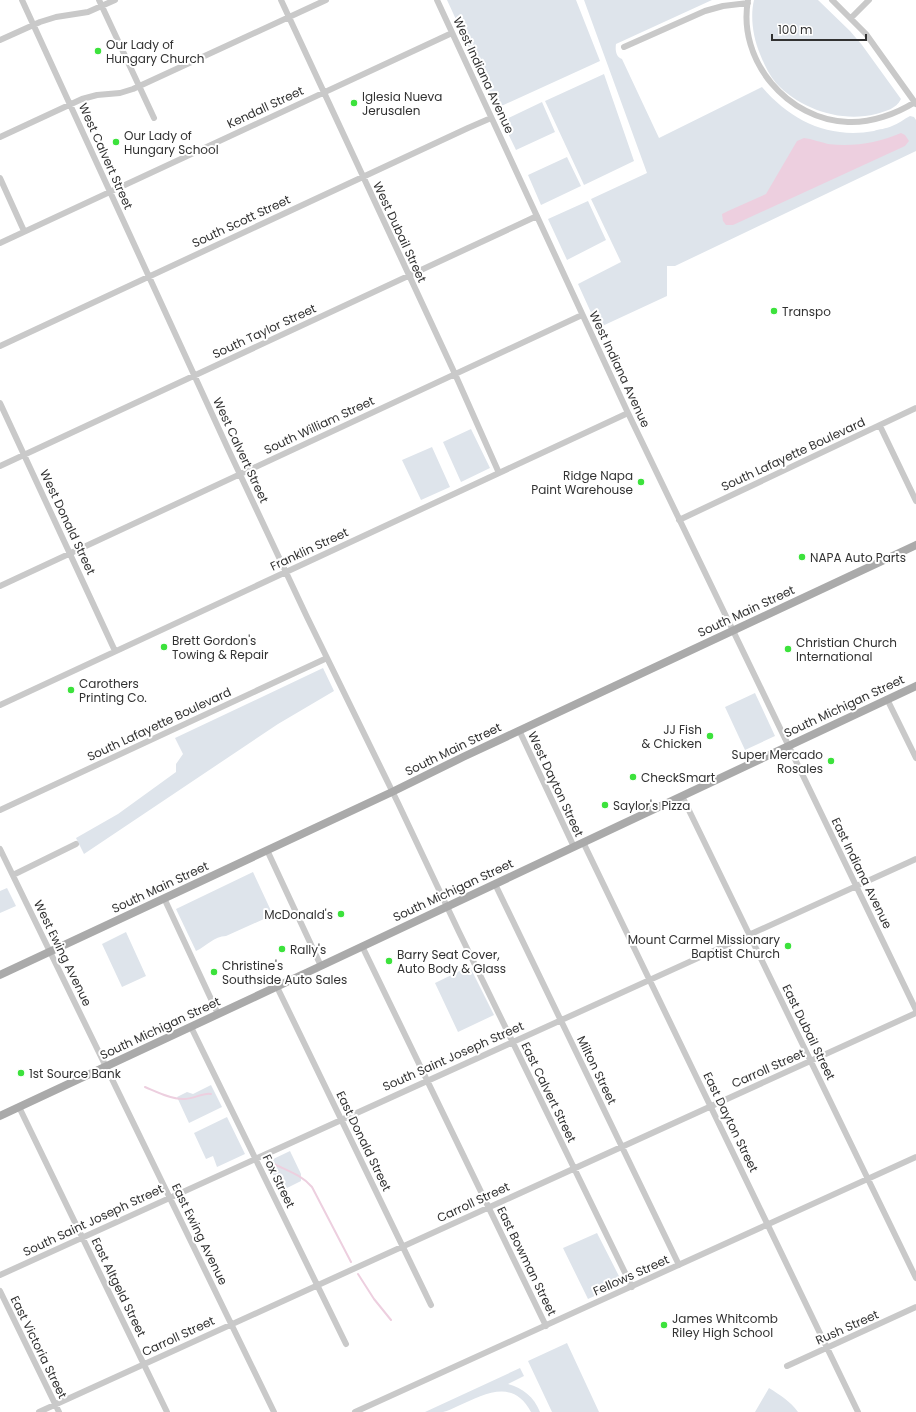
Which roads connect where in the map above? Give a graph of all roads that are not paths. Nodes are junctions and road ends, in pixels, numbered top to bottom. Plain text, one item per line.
1 (22, 0) edge
2 (115, 0) edge
3 (281, 0) edge
4 (326, 0) edge
5 (437, 0) edge
6 (832, 0) edge
7 (869, 0) edge
8 (748, 1) edge
9 (100, 3) edge
10 (289, 17) junction
11 (851, 18) junction
12 (34, 25) junction
13 (452, 33) junction
14 (0, 40) edge
15 (624, 47) dead end
16 (139, 86) junction
17 (323, 92) junction
18 (915, 103) edge
19 (70, 105) junction
20 (154, 118) dead end
21 (491, 118) junction
22 (0, 137) edge
23 (362, 177) junction
24 (0, 178) edge
25 (110, 192) junction
26 (537, 216) junction
27 (24, 231) junction
28 (0, 243) edge
29 (149, 276) junction
30 (408, 276) junction
31 (582, 315) junction
32 (0, 346) edge
33 (455, 374) junction
34 (194, 375) junction
35 (0, 403) edge
36 (916, 408) edge
37 (628, 413) junction
38 (880, 426) junction
39 (24, 454) junction
40 (0, 466) edge
41 (499, 473) junction
42 (240, 474) junction
43 (916, 502) edge
44 (679, 520) junction
45 (916, 544) edge
46 (70, 553) junction
47 (286, 572) junction
48 (0, 586) edge
49 (732, 631) junction
50 (116, 651) junction
51 (327, 658) junction
52 (916, 686) edge
53 (888, 699) junction
54 (0, 705) edge
55 (519, 730) junction
56 (788, 746) junction
57 (916, 758) edge
58 (392, 792) junction
59 (682, 796) junction
60 (0, 810) edge
61 (583, 842) junction
62 (76, 844) dead end
63 (574, 847) junction
64 (0, 849) edge
65 (267, 850) junction
66 (916, 859) edge
67 (13, 875) junction
68 (495, 884) junction
69 (856, 886) junction
70 (164, 898) junction
71 (448, 906) junction
72 (749, 934) junction
73 (362, 946) junction
74 (50, 952) junction
75 (321, 966) junction
76 (0, 975) edge
77 (650, 980) junction
78 (277, 987) junction
79 (916, 1012) edge
80 (218, 1014) junction
81 (561, 1020) junction
82 (192, 1027) junction
83 (513, 1042) junction
84 (811, 1061) junction
85 (107, 1066) junction
86 (427, 1080) junction
87 (711, 1106) junction
88 (19, 1107) junction
89 (0, 1116) edge
90 (341, 1119) junction
91 (622, 1147) junction
92 (916, 1157) edge
93 (256, 1158) junction
94 (574, 1168) junction
95 (868, 1179) junction
96 (170, 1197) junction
97 (488, 1207) junction
98 (768, 1224) junction
99 (82, 1237) junction
100 (403, 1246) junction
101 (679, 1265) junction
102 (0, 1275) edge
103 (916, 1278) edge
104 (317, 1285) junction
105 (632, 1286) junction
106 (0, 1291) edge
107 (431, 1305) dead end
108 (916, 1308) edge
109 (231, 1324) junction
110 (546, 1326) junction
111 (346, 1344) dead end
112 (827, 1347) junction
113 (144, 1364) junction
114 (787, 1366) dead end
115 (55, 1404) junction
116 (39, 1412) edge
117 (59, 1412) edge
118 (168, 1412) edge
119 (274, 1412) edge
120 (355, 1412) edge
121 (858, 1412) edge

1 - 12 street, West Calvert Street
2 - 9 street
3 - 10 street, West Dubail Street
4 - 10 street
5 - 13 street, West Indiana Avenue
6 - 11 street
7 - 11 street
8 - 15 street
8 - 18 street
9 - 12 street
9 - 16 street
10 - 16 street
10 - 17 street, West Dubail Street
11 - 18 street
12 - 14 street
12 - 19 street, West Calvert Street
13 - 17 street, Kendall Street
13 - 21 street, West Indiana Avenue
16 - 19 street
16 - 20 street
17 - 23 street, West Dubail Street
17 - 25 street, Kendall Street
19 - 22 street
19 - 25 street, West Calvert Street
21 - 23 street, South Scott Street
21 - 26 street, West Indiana Avenue
23 - 29 street, South Scott Street
23 - 30 street, West Dubail Street
24 - 27 street
25 - 27 street, Kendall Street
25 - 29 street, West Calvert Street
26 - 30 street, South Taylor Street
26 - 31 street, West Indiana Avenue
27 - 28 street, Kendall Street
29 - 32 street, South Scott Street
29 - 34 street, West Calvert Street
30 - 33 street, West Dubail Street
30 - 34 street, South Taylor Street
31 - 33 street, South William Street
31 - 37 street, West Indiana Avenue
33 - 41 street, West Dubail Street
33 - 42 street, South William Street
34 - 39 street, South Taylor Street
34 - 42 street, West Calvert Street
35 - 39 street, West Donald Street
36 - 38 street, South Lafayette Boulevard
37 - 41 street, Franklin Street
37 - 44 street, West Indiana Avenue
38 - 43 street
38 - 44 street, South Lafayette Boulevard
39 - 40 street, South Taylor Street
39 - 46 street, West Donald Street
41 - 47 street, Franklin Street
42 - 46 street, South William Street
42 - 47 street, West Calvert Street
44 - 49 street, West Indiana Avenue
45 - 49 main road, South Main Street
46 - 48 street, South William Street
46 - 50 street, West Donald Street
47 - 50 street, Franklin Street
47 - 51 street, West Calvert Street
49 - 55 main road, South Main Street
49 - 56 street, West Indiana Avenue
50 - 54 street, Franklin Street
51 - 58 street, West Calvert Street
51 - 60 street, South Lafayette Boulevard
52 - 53 main road, South Michigan Street
53 - 56 main road, South Michigan Street
53 - 57 street
55 - 58 main road, South Main Street
55 - 63 street, West Dayton Street
56 - 59 main road, South Michigan Street
56 - 69 street, East Indiana Avenue
58 - 65 main road, South Main Street
58 - 71 street, West Calvert Street
59 - 61 main road, South Michigan Street
59 - 72 street, East Dubail Street
61 - 63 main road, South Michigan Street
61 - 77 street, East Dayton Street
62 - 67 street
63 - 68 main road, South Michigan Street
64 - 67 street, West Ewing Avenue
65 - 70 main road, South Main Street
65 - 75 street
66 - 69 street, South Saint Joseph Street
67 - 74 street, West Ewing Avenue
68 - 71 main road, South Michigan Street
68 - 81 street, Milton Street
69 - 72 street, South Saint Joseph Street
69 - 79 street, East Indiana Avenue
70 - 74 main road, South Main Street
70 - 80 street
71 - 73 main road, South Michigan Street
71 - 83 street, East Calvert Street
72 - 77 street, South Saint Joseph Street
72 - 84 street, East Dubail Street
73 - 75 main road, South Michigan Street
73 - 86 street, East Bowman Street
74 - 76 main road, South Main Street
74 - 85 street, West Ewing Avenue
75 - 78 main road, South Michigan Street
77 - 81 street, South Saint Joseph Street
77 - 87 street, East Dayton Street
78 - 80 main road, South Michigan Street
78 - 90 street, East Donald Street
79 - 84 street, Carroll Street
80 - 82 main road, South Michigan Street
81 - 83 street, South Saint Joseph Street
81 - 91 street, Milton Street
82 - 85 main road, South Michigan Street
82 - 93 street, Fox Street
83 - 86 street, South Saint Joseph Street
83 - 94 street, East Calvert Street
84 - 87 street, Carroll Street
84 - 95 street, East Dubail Street
85 - 88 main road, South Michigan Street
85 - 96 street, East Ewing Avenue
86 - 90 street, South Saint Joseph Street
86 - 97 street, East Bowman Street
87 - 91 street, Carroll Street
87 - 98 street, East Dayton Street
88 - 89 main road, South Michigan Street
88 - 99 street, East Altgeld Street
90 - 93 street, South Saint Joseph Street
90 - 100 street, East Donald Street
91 - 94 street, Carroll Street
91 - 101 street, Milton Street
92 - 95 street, Fellows Street
93 - 96 street, South Saint Joseph Street
93 - 104 street, Fox Street
94 - 97 street, Carroll Street
94 - 105 street, East Calvert Street
95 - 98 street, Fellows Street
95 - 103 street, East Dubail Street
96 - 99 street, South Saint Joseph Street
96 - 109 street, East Ewing Avenue
97 - 100 street, Carroll Street
97 - 110 street, East Bowman Street
98 - 101 street, Fellows Street
98 - 112 street, East Dayton Street
99 - 102 street, South Saint Joseph Street
99 - 113 street, East Altgeld Street
100 - 104 street, Carroll Street
100 - 107 street, East Donald Street
101 - 105 street, Fellows Street
104 - 109 street, Carroll Street
104 - 111 street, Fox Street
105 - 110 street, Fellows Street
106 - 115 street, East Victoria Street
108 - 112 street, Rush Street
109 - 113 street, Carroll Street
109 - 119 street, East Ewing Avenue
110 - 120 street, Fellows Street
112 - 114 street, Rush Street
112 - 121 street, East Dayton Street
113 - 115 street, Carroll Street
113 - 118 street, East Altgeld Street
115 - 116 street, Carroll Street
115 - 117 street, East Victoria Street

